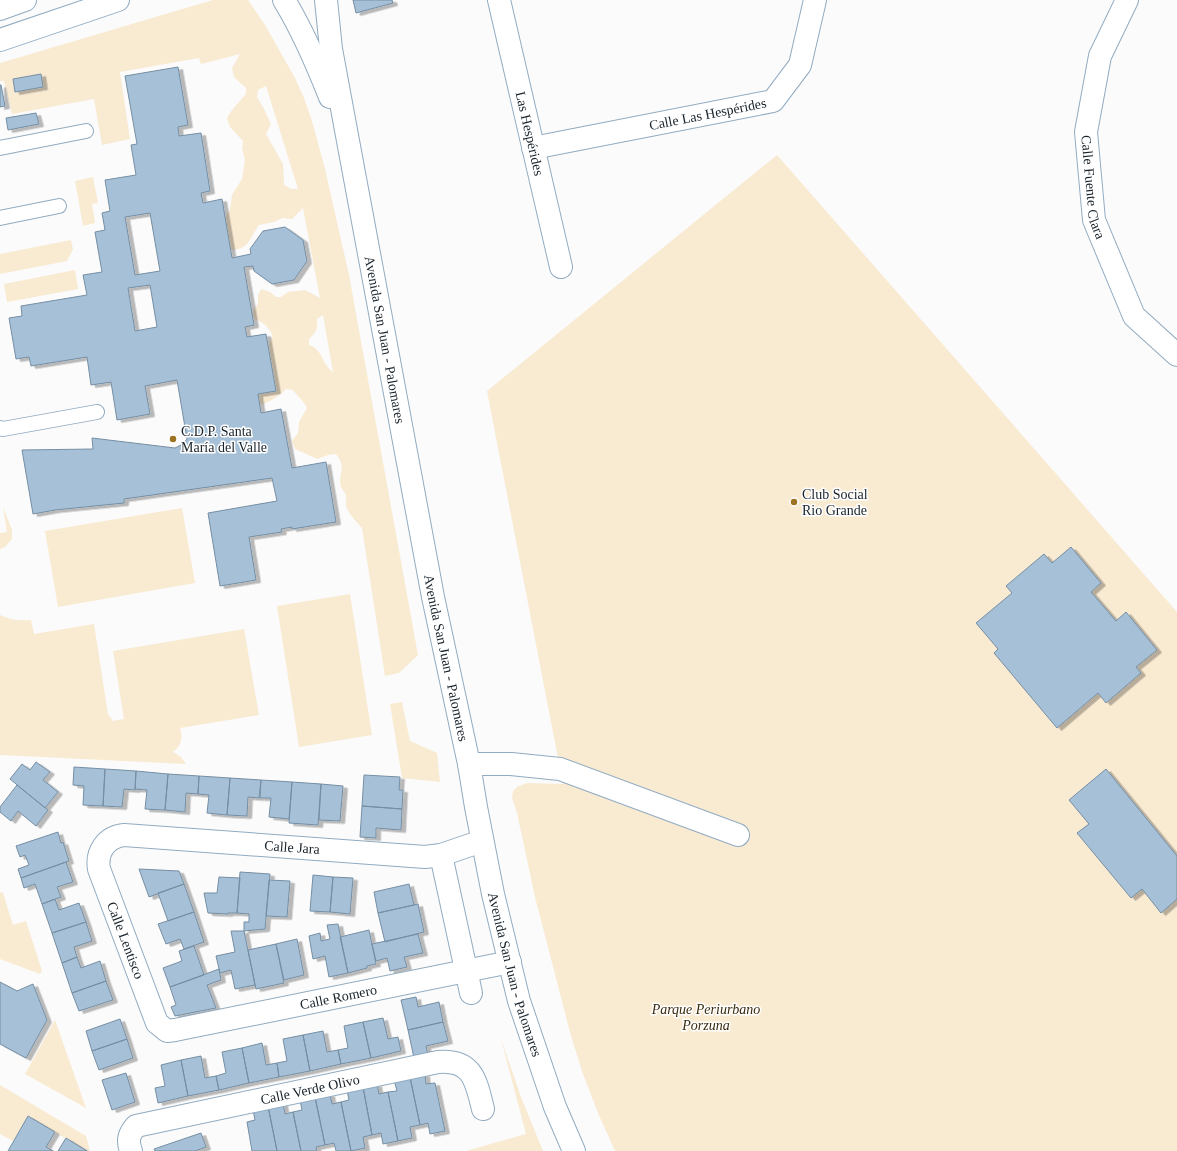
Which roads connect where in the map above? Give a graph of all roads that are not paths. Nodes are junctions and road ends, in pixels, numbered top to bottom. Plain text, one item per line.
1 (26, 0) edge
2 (118, 0) edge
3 (284, 0) edge
4 (326, 0) edge
5 (499, 0) edge
6 (815, 0) edge
7 (1127, 0) edge
8 (0, 9) edge
9 (0, 40) edge
10 (86, 131) dead end
11 (0, 148) edge
12 (534, 148) junction
13 (351, 157) junction
14 (59, 206) dead end
15 (0, 218) edge
16 (561, 267) dead end
17 (1177, 355) edge
18 (97, 412) dead end
19 (0, 428) edge
20 (469, 764) junction
21 (738, 835) dead end
22 (482, 841) junction
23 (103, 846) joint
24 (441, 855) junction
25 (510, 962) junction
26 (466, 971) junction
27 (471, 992) dead end
28 (167, 1031) joint
29 (483, 1109) dead end
30 (131, 1151) edge
31 (574, 1151) edge

1 - 8 street
2 - 9 street
3 - 13 street
4 - 13 street
5 - 12 street, Las Hespérides
6 - 12 street, Calle Las Hespérides
7 - 17 street, Calle Fuente Clara
10 - 11 lane
12 - 16 street, Las Hespérides
13 - 20 street, Avenida San Juan - Palomares
14 - 15 lane
18 - 19 lane
20 - 21 street
20 - 22 street, Avenida San Juan - Palomares
22 - 24 street, Calle Jara
22 - 25 street, Avenida San Juan - Palomares
23 - 24 street, Calle Jara
23 - 28 street, Calle Lentisco
24 - 26 street
25 - 26 street, Calle Romero
25 - 31 street, Avenida San Juan - Palomares
26 - 27 street
26 - 28 street, Calle Romero
29 - 30 street, Calle Verde Olivo

